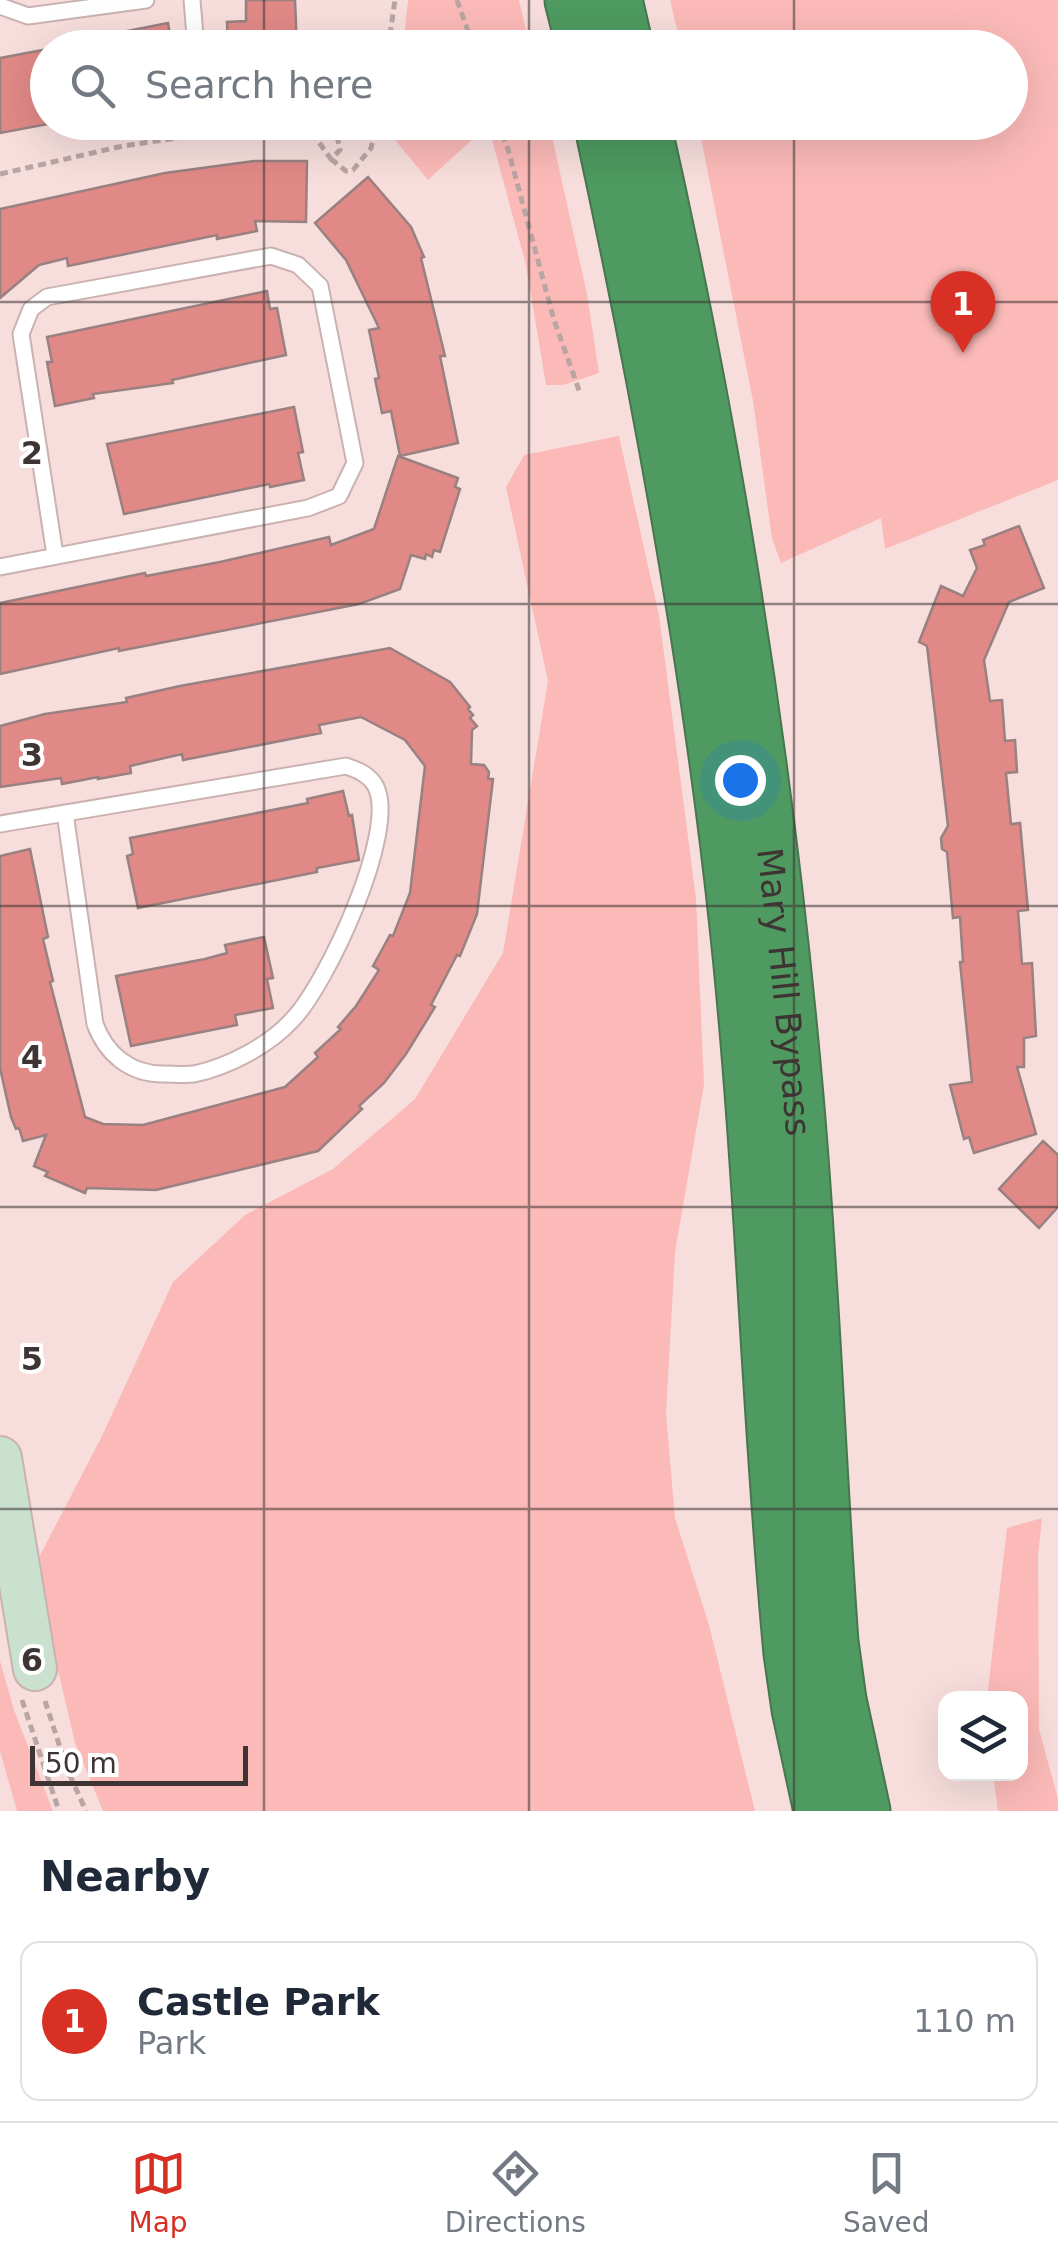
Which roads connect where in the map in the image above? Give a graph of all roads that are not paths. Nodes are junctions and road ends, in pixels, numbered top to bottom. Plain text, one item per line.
1 (146, 0) edge
2 (192, 0) edge
3 (573, 0) edge
4 (614, 0) edge
5 (0, 6) edge
6 (194, 30) edge
7 (580, 30) edge
8 (620, 30) edge
9 (606, 140) edge
10 (646, 140) edge
11 (55, 555) junction
12 (0, 567) edge
13 (64, 813) junction
14 (0, 824) edge
15 (0, 1458) edge
16 (27, 1680) road end
17 (822, 1811) edge
18 (862, 1811) edge

1 - 5 lane
2 - 6 lane
3 - 7 highway
4 - 8 highway
9 - 17 highway, Mary Hill Bypass
10 - 18 highway, Mary Hill Bypass
11 - 11 lane
11 - 12 lane
13 - 13 lane
13 - 14 lane
15 - 16 street

